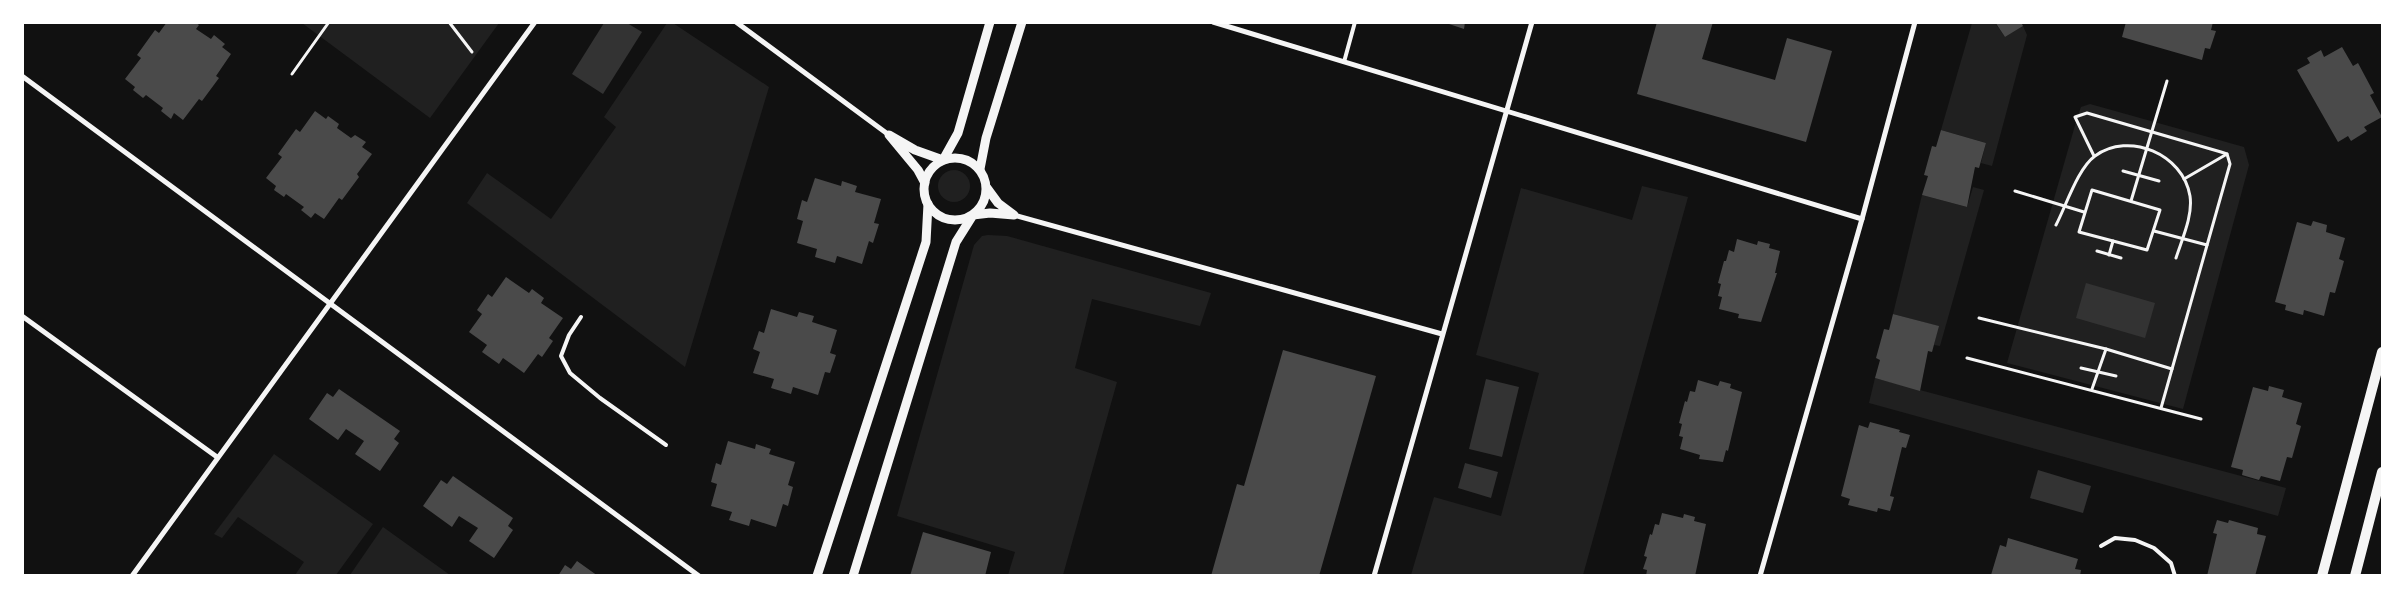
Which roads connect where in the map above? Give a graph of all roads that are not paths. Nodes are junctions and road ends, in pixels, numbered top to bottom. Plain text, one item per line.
1 (535, 22) edge
2 (736, 22) edge
3 (990, 22) edge
4 (1022, 22) edge
5 (1213, 22) edge
6 (1356, 22) edge
7 (1532, 22) edge
8 (1914, 22) edge
9 (1344, 62) junction
10 (22, 76) edge
11 (1508, 112) junction
12 (889, 135) junction
13 (943, 160) junction
14 (980, 170) junction
15 (925, 183) junction
16 (986, 188) junction
17 (928, 204) junction
18 (973, 215) junction
19 (1014, 215) junction
20 (1862, 219) junction
21 (329, 304) junction
22 (22, 316) edge
23 (582, 317) dead end
24 (1442, 334) junction
25 (2382, 352) edge
26 (666, 445) dead end
27 (218, 457) junction
28 (2382, 472) edge
29 (2101, 546) dead end
30 (132, 576) edge
31 (699, 576) edge
32 (817, 576) edge
33 (853, 576) edge
34 (1374, 576) edge
35 (1760, 576) edge
36 (2175, 576) edge
37 (2322, 576) edge
38 (2354, 576) edge

1 - 21 street
2 - 12 street
3 - 13 street
4 - 14 street
5 - 9 street
6 - 9 lane
7 - 11 street
8 - 20 street
9 - 11 street
10 - 21 street
11 - 20 street
11 - 24 street
12 - 13 street
12 - 15 street
13 - 14 street
13 - 15 street
14 - 16 street
15 - 17 street
16 - 18 street
16 - 19 street
17 - 18 street
17 - 32 street
18 - 19 street
18 - 33 street
19 - 24 street
20 - 35 street
21 - 27 street
21 - 31 street
22 - 27 street
23 - 26 lane
24 - 34 street
25 - 37 main road
27 - 30 street
28 - 38 main road
29 - 36 lane

